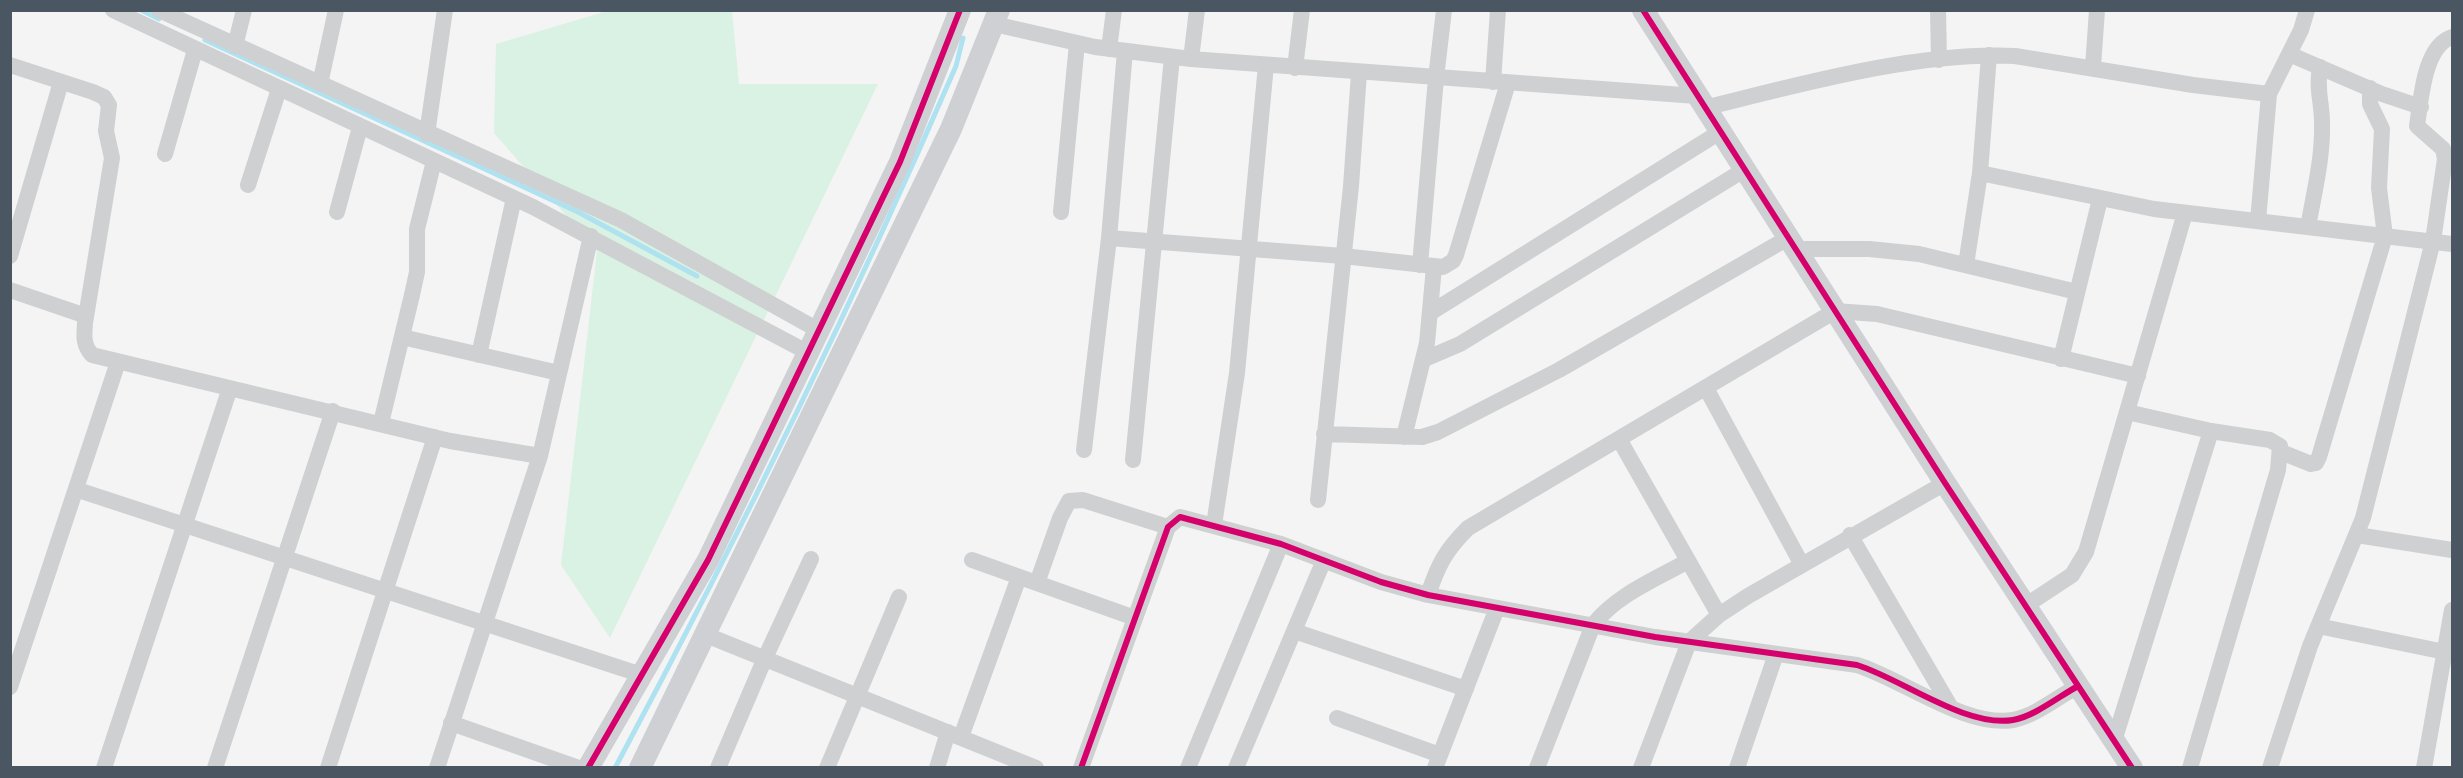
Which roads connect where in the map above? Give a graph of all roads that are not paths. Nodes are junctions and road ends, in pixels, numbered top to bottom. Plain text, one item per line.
1 (113, 10) edge
2 (159, 10) edge
3 (244, 10) edge
4 (336, 10) edge
5 (445, 10) edge
6 (960, 10) edge
7 (1114, 10) edge
8 (1197, 10) edge
9 (1302, 10) edge
10 (1444, 10) edge
11 (1498, 10) edge
12 (1643, 10) edge
13 (1938, 10) edge
14 (2097, 10) edge
15 (2307, 10) edge
16 (997, 17) edge
17 (2452, 37) edge
18 (1077, 43) junction
19 (236, 46) junction
20 (195, 50) junction
21 (1117, 50) junction
22 (2289, 54) junction
23 (1989, 55) junction
24 (1172, 57) junction
25 (1191, 59) junction
26 (1939, 60) junction
27 (10, 65) edge
28 (1266, 65) junction
29 (2093, 67) junction
30 (2320, 67) junction
31 (1295, 68) junction
32 (1359, 73) junction
33 (1436, 78) junction
34 (61, 82) junction
35 (1500, 82) junction
36 (320, 84) junction
37 (2370, 88) junction
38 (279, 89) junction
39 (2269, 94) junction
40 (1701, 102) junction
41 (2421, 107) junction
42 (360, 127) junction
43 (1720, 132) junction
44 (428, 134) junction
45 (165, 154) dead end
46 (434, 161) junction
47 (1744, 170) junction
48 (1980, 173) junction
49 (248, 184) dead end
50 (514, 198) junction
51 (2100, 199) junction
52 (337, 212) dead end
53 (1061, 212) dead end
54 (2185, 213) junction
55 (2258, 221) junction
56 (2308, 227) junction
57 (591, 236) junction
58 (2385, 236) junction
59 (1109, 238) junction
60 (2433, 241) junction
61 (1155, 242) junction
62 (1792, 243) junction
63 (2452, 244) edge
64 (1249, 250) junction
65 (10, 256) edge
66 (1343, 256) junction
67 (1966, 265) junction
68 (1427, 266) junction
69 (10, 290) edge
70 (2078, 292) junction
71 (1835, 311) junction
72 (1430, 313) junction
73 (86, 316) junction
74 (402, 337) junction
75 (812, 341) junction
76 (479, 355) junction
77 (1425, 358) junction
78 (2061, 358) junction
79 (118, 362) junction
80 (559, 373) junction
81 (2138, 376) junction
82 (230, 388) junction
83 (1706, 388) junction
84 (333, 411) junction
85 (2127, 412) junction
86 (381, 423) junction
87 (2211, 431) junction
88 (1324, 434) junction
89 (435, 437) junction
90 (1404, 437) junction
91 (1619, 439) junction
92 (1084, 450) dead end
93 (2281, 452) junction
94 (540, 456) junction
95 (1133, 460) dead end
96 (1945, 483) junction
97 (78, 490) junction
98 (1318, 500) dead end
99 (183, 525) junction
100 (1214, 525) junction
101 (1168, 527) junction
102 (2357, 535) junction
103 (1850, 536) junction
104 (1281, 544) junction
105 (2452, 550) edge
106 (286, 558) junction
107 (811, 559) dead end
108 (972, 560) dead end
109 (1324, 560) junction
110 (1688, 561) junction
111 (1801, 563) junction
112 (1019, 577) junction
113 (1037, 583) junction
114 (384, 590) junction
115 (1428, 595) junction
116 (899, 597) dead end
117 (2025, 606) junction
118 (1497, 608) junction
119 (2452, 610) edge
120 (1719, 615) junction
121 (1136, 618) junction
122 (484, 623) junction
123 (1593, 625) junction
124 (2318, 626) junction
125 (1294, 631) junction
126 (706, 635) junction
127 (1689, 642) junction
128 (2445, 652) junction
129 (1776, 654) junction
130 (765, 658) junction
131 (642, 675) junction
132 (2078, 686) junction
133 (10, 687) edge
134 (1466, 689) junction
135 (858, 695) junction
136 (1950, 706) junction
137 (1337, 718) dead end
138 (451, 723) junction
139 (955, 734) junction
140 (2115, 741) junction
141 (1437, 761) edge
142 (104, 768) edge
143 (215, 768) edge
144 (328, 768) edge
145 (436, 768) edge
146 (579, 768) edge
147 (588, 768) edge
148 (640, 768) edge
149 (718, 768) edge
150 (826, 768) edge
151 (937, 768) edge
152 (1036, 768) edge
153 (1081, 768) edge
154 (1188, 768) edge
155 (1236, 768) edge
156 (1537, 768) edge
157 (1641, 768) edge
158 (1737, 768) edge
159 (2132, 768) edge
160 (2190, 768) edge
161 (2270, 768) edge
162 (2424, 768) edge

1 - 20 street
2 - 19 street
3 - 19 street
4 - 36 street
5 - 44 street
6 - 75 street
7 - 21 street
8 - 25 street
9 - 31 street
10 - 33 street
11 - 35 street
12 - 40 street
13 - 26 street
14 - 29 street
15 - 22 street
16 - 18 street
16 - 126 street
17 - 41 street
18 - 21 street
18 - 53 street
19 - 36 street
20 - 38 street
20 - 45 street
21 - 24 street
21 - 59 street
22 - 30 street
22 - 39 street
23 - 26 street
23 - 29 street
23 - 48 street
24 - 25 street
24 - 61 street
25 - 28 street
26 - 40 street
27 - 34 street
28 - 31 street
28 - 64 street
29 - 39 street
30 - 37 street
30 - 56 street
31 - 32 street
32 - 33 street
32 - 66 street
33 - 35 street
33 - 68 street
34 - 65 street
34 - 73 street
35 - 40 street
35 - 68 street
36 - 44 street
37 - 41 street
37 - 58 street
38 - 42 street
38 - 49 street
39 - 55 street
40 - 43 street
41 - 60 street
42 - 46 street
42 - 52 street
43 - 47 street
43 - 72 street
44 - 75 street
46 - 50 street
46 - 74 street
47 - 62 street
47 - 77 street
48 - 51 street
48 - 67 street
50 - 57 street
50 - 76 street
51 - 54 street
51 - 70 street
54 - 55 street
54 - 81 street
55 - 56 street
56 - 58 street
57 - 75 street
57 - 80 street
58 - 60 street
58 - 93 street
59 - 61 street
59 - 92 street
60 - 63 street
60 - 102 street
61 - 64 street
61 - 95 street
62 - 67 street
62 - 71 street
62 - 90 street
64 - 66 street
64 - 100 street
66 - 68 street
66 - 88 street
67 - 70 street
68 - 72 street
69 - 73 street
70 - 78 street
71 - 78 street
71 - 83 street
71 - 96 street
72 - 77 street
73 - 79 street
74 - 76 street
74 - 86 street
75 - 131 street
76 - 80 street
77 - 90 street
78 - 81 street
79 - 82 street
79 - 97 street
80 - 94 street
81 - 85 street
82 - 84 street
82 - 99 street
83 - 91 street
83 - 111 street
84 - 86 street
84 - 106 street
85 - 87 street
85 - 117 street
86 - 89 street
87 - 93 street
87 - 140 street
88 - 90 street
88 - 98 street
89 - 94 street
89 - 114 street
91 - 110 street
91 - 115 street
93 - 160 street
94 - 122 street
96 - 103 street
96 - 117 street
97 - 99 street
97 - 133 street
99 - 106 street
99 - 142 street
100 - 101 street
100 - 104 street
101 - 113 street
101 - 121 street
102 - 105 street
102 - 124 street
103 - 111 street
103 - 136 street
104 - 109 street
104 - 154 street
106 - 114 street
106 - 143 street
107 - 130 street
108 - 112 street
109 - 115 street
109 - 125 street
110 - 120 street
110 - 123 street
111 - 120 street
112 - 113 street
112 - 139 street
113 - 121 street
114 - 122 street
114 - 144 street
115 - 118 street
116 - 135 street
117 - 132 street
118 - 123 street
118 - 134 street
119 - 128 street
120 - 127 street
121 - 153 street
122 - 131 street
122 - 138 street
123 - 127 street
123 - 156 street
124 - 128 street
124 - 161 street
125 - 134 street
125 - 155 street
126 - 130 street
126 - 148 street
127 - 129 street
127 - 157 street
128 - 162 street
129 - 136 street
129 - 158 street
130 - 135 street
130 - 149 street
131 - 147 street
132 - 136 street
132 - 140 street
134 - 141 street
135 - 139 street
135 - 150 street
137 - 141 street
138 - 145 street
138 - 146 street
139 - 151 street
139 - 152 street
140 - 159 street

